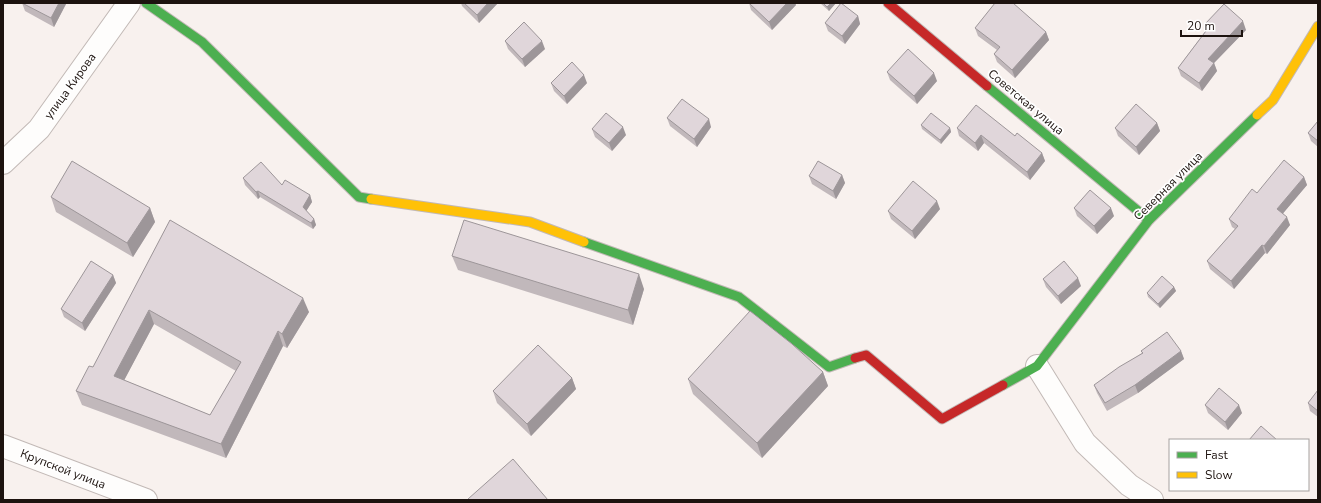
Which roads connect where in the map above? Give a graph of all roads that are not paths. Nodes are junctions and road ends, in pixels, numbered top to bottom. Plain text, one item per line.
1 (129, 3) edge
2 (146, 3) edge
3 (888, 3) edge
4 (1318, 26) edge
5 (3, 163) edge
6 (1149, 220) junction
7 (1037, 366) junction
8 (3, 446) edge
9 (146, 500) edge
10 (1152, 500) edge

1 - 5 street, улица Кирова
2 - 7 street
3 - 6 street, Советская улица
4 - 6 street, Северная улица
6 - 7 street, Северная улица
7 - 10 street
8 - 9 street, Крупской улица

